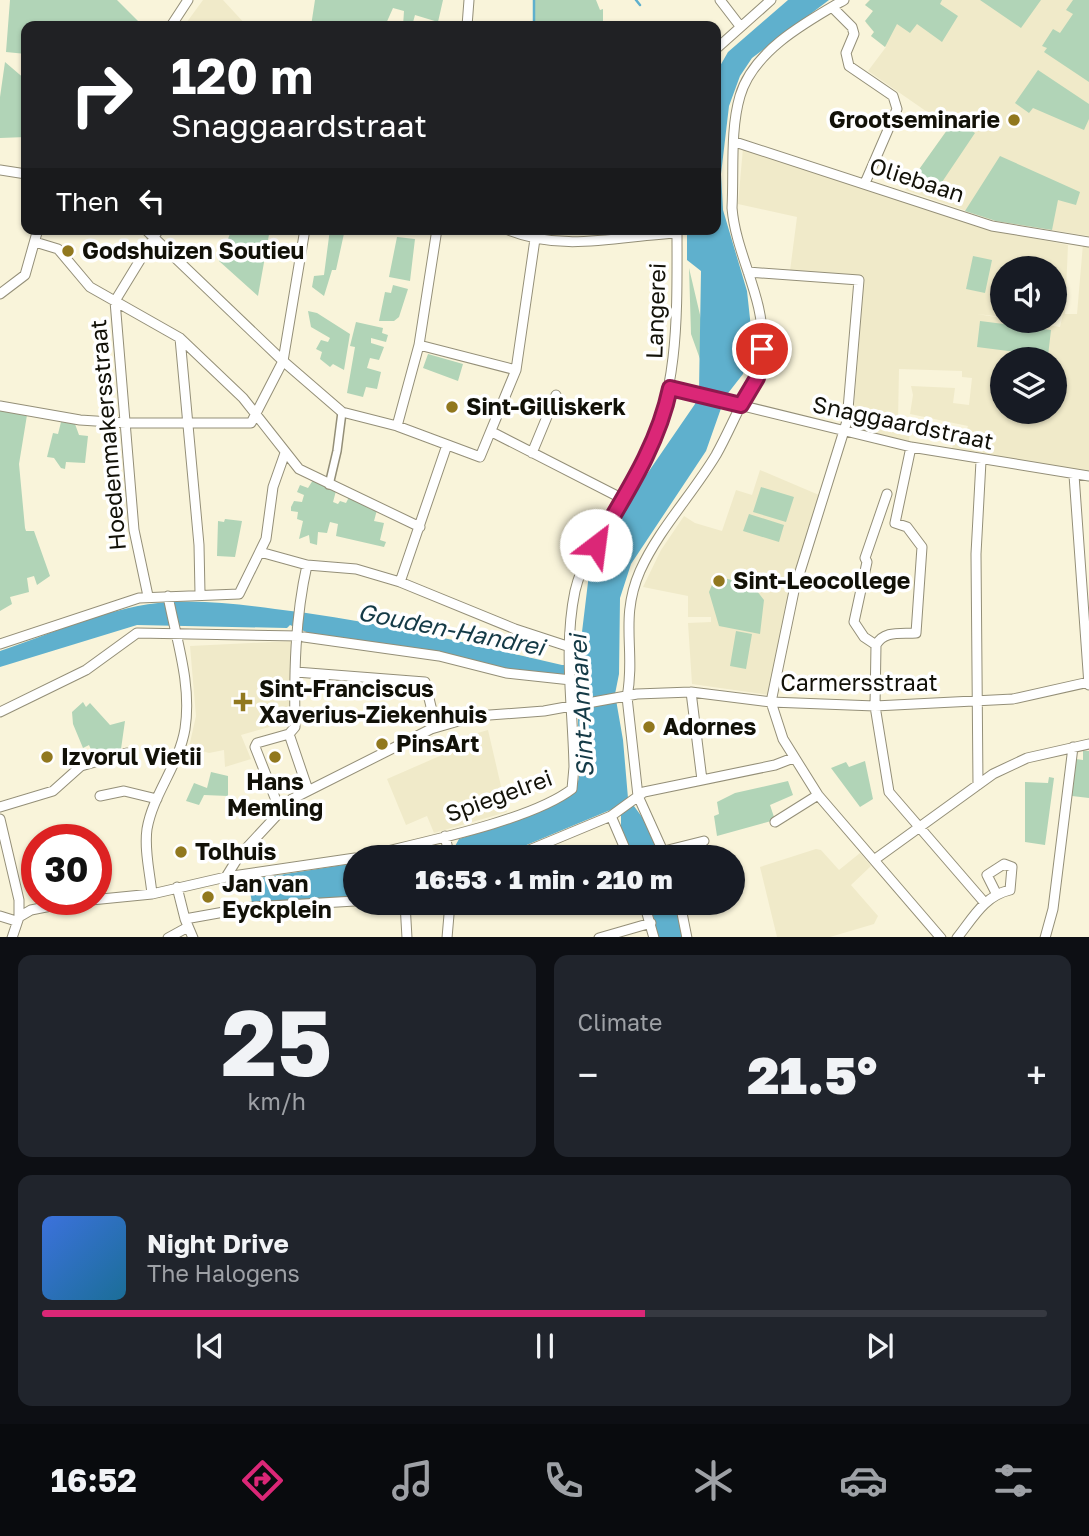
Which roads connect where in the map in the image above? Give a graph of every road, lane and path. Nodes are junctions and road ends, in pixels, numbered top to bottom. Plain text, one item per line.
1 (188, 0) edge
2 (470, 0) edge
3 (720, 0) edge
4 (771, 0) edge
5 (844, 0) edge
6 (832, 7) junction
7 (174, 21) edge
8 (468, 21) edge
9 (740, 26) junction
10 (721, 44) edge
11 (740, 143) junction
12 (0, 170) edge
13 (21, 173) edge
14 (865, 183) junction
15 (37, 235) edge
16 (156, 235) edge
17 (159, 235) edge
18 (304, 235) edge
19 (436, 235) edge
20 (523, 235) edge
21 (645, 235) edge
22 (677, 235) edge
23 (535, 239) junction
24 (35, 242) junction
25 (1089, 242) edge
26 (748, 272) junction
27 (0, 295) edge
28 (115, 301) junction
29 (180, 338) junction
30 (419, 345) junction
31 (283, 361) junction
32 (516, 370) junction
33 (670, 388) junction
34 (556, 395) dead end
35 (741, 405) junction
36 (0, 406) edge
37 (342, 412) junction
38 (257, 414) junction
39 (126, 423) junction
40 (188, 423) junction
41 (397, 426) junction
42 (492, 432) junction
43 (844, 432) junction
44 (447, 445) junction
45 (911, 447) junction
46 (285, 453) junction
47 (532, 453) junction
48 (981, 461) junction
49 (1074, 475) junction
50 (1089, 476) edge
51 (329, 485) junction
52 (887, 494) dead end
53 (623, 499) junction
54 (420, 527) junction
55 (260, 552) junction
56 (307, 565) junction
57 (400, 582) junction
58 (200, 593) junction
59 (148, 597) junction
60 (169, 599) junction
61 (176, 629) junction
62 (300, 633) junction
63 (0, 644) edge
64 (876, 645) junction
65 (570, 647) junction
66 (296, 671) junction
67 (570, 680) junction
68 (1089, 683) edge
69 (691, 692) junction
70 (627, 697) junction
71 (976, 701) junction
72 (771, 702) junction
73 (572, 706) junction
74 (875, 706) junction
75 (0, 712) edge
76 (436, 727) junction
77 (289, 734) junction
78 (1089, 744) edge
79 (1073, 747) junction
80 (127, 753) dead end
81 (793, 758) junction
82 (702, 780) junction
83 (978, 785) junction
84 (308, 790) junction
85 (818, 795) junction
86 (100, 796) dead end
87 (157, 799) junction
88 (634, 799) junction
89 (0, 807) edge
90 (281, 813) junction
91 (614, 814) junction
92 (0, 819) edge
93 (775, 822) dead end
94 (918, 828) junction
95 (445, 836) junction
96 (704, 841) dead end
97 (409, 845) edge
98 (447, 845) edge
99 (541, 845) edge
100 (625, 845) edge
101 (660, 845) edge
102 (692, 845) edge
103 (343, 860) edge
104 (874, 860) junction
105 (226, 877) junction
106 (177, 887) junction
107 (996, 893) dead end
108 (152, 894) junction
109 (343, 902) edge
110 (984, 902) junction
111 (406, 915) edge
112 (449, 915) edge
113 (648, 915) edge
114 (682, 915) edge
115 (0, 916) edge
116 (17, 919) junction
117 (186, 923) junction
118 (650, 923) junction
119 (938, 936) edge
120 (12, 937) edge
121 (167, 937) edge
122 (193, 937) edge
123 (407, 937) edge
124 (447, 937) edge
125 (599, 937) edge
126 (654, 937) edge
127 (687, 937) edge
128 (957, 937) edge
129 (1045, 937) edge

1 - 7 street
2 - 8 street
3 - 9 street
4 - 9 street
5 - 6 street
6 - 11 street
6 - 14 street
9 - 10 street
11 - 14 street, Oliebaan
11 - 26 street
12 - 13 street
14 - 25 street, Oliebaan
15 - 24 street
16 - 28 street, Hoedenmakersstraat
17 - 31 street
18 - 31 street
19 - 30 street
20 - 23 street
21 - 23 street
22 - 33 street, Langerei
23 - 32 street
24 - 27 street
24 - 28 street
26 - 35 street
26 - 43 street
28 - 29 street
28 - 39 street, Hoedenmakersstraat
29 - 38 street
29 - 40 street
30 - 32 street
30 - 41 street
31 - 37 street
31 - 38 street
32 - 42 street
33 - 35 street, Snaggaardstraat
33 - 53 street, Langerei
34 - 47 street
35 - 43 street, Snaggaardstraat
35 - 70 street
36 - 39 street
37 - 41 street
37 - 51 street
38 - 40 street
38 - 46 street
39 - 40 street
39 - 59 street, Hoedenmakersstraat
40 - 58 street
41 - 44 street
42 - 44 street
42 - 47 street
43 - 45 street, Snaggaardstraat
43 - 72 street
44 - 54 street
45 - 48 street, Snaggaardstraat
45 - 64 street
46 - 51 street
46 - 55 street
47 - 53 street
48 - 49 street, Snaggaardstraat
48 - 71 street
49 - 50 street, Snaggaardstraat
49 - 68 street
51 - 54 street
52 - 64 street
53 - 65 street, Langerei
54 - 57 street
55 - 56 street
55 - 58 street
56 - 57 street
56 - 62 street
57 - 65 street
58 - 60 street
59 - 60 street
59 - 63 street
60 - 61 street
61 - 62 street
61 - 75 street
61 - 87 street
62 - 66 street
62 - 67 street
64 - 74 street
65 - 67 street, Langerei
66 - 76 street
66 - 77 street
67 - 73 street
68 - 71 street, Carmersstraat
69 - 70 street, Carmersstraat
69 - 72 street, Carmersstraat
69 - 82 street
70 - 73 street, Carmersstraat
70 - 88 street
71 - 74 street, Carmersstraat
71 - 83 street
72 - 74 street, Carmersstraat
72 - 81 street
73 - 76 street, Carmersstraat
73 - 95 street, Spiegelrei
74 - 94 street
76 - 84 street, Carmersstraat
77 - 84 street
77 - 90 street
78 - 79 street
79 - 83 street
79 - 129 street
80 - 89 street
81 - 82 street
81 - 85 street
82 - 88 street
83 - 94 street
84 - 90 street, Carmersstraat
85 - 93 street
85 - 104 street
86 - 87 street
87 - 108 street
88 - 91 street
88 - 101 street
90 - 105 street, Carmersstraat
91 - 99 street
91 - 100 street
92 - 116 street
94 - 104 street
94 - 110 street
95 - 97 street, Spiegelrei
95 - 98 street
96 - 102 street
103 - 105 street, Spiegelrei
104 - 119 street
105 - 106 street
106 - 108 street
106 - 117 street
107 - 110 street
108 - 116 street
109 - 117 street
110 - 128 street
111 - 123 street
112 - 124 street
113 - 118 street
114 - 127 street
115 - 116 street
116 - 120 street
117 - 121 street
117 - 122 street
118 - 125 street
118 - 126 street

